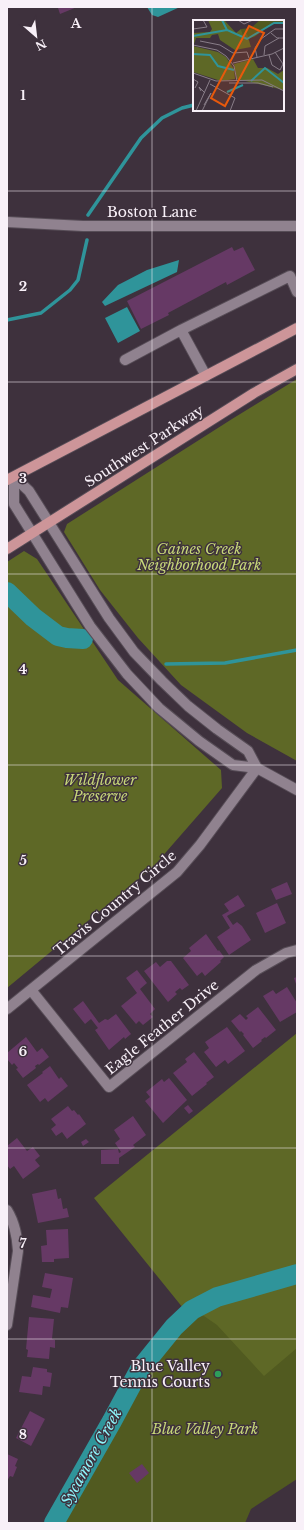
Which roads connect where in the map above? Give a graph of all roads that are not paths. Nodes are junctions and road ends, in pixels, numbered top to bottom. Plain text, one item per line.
1 (7, 222) edge
2 (297, 226) edge
3 (294, 274) edge
4 (297, 292) edge
5 (297, 328) edge
6 (181, 330) junction
7 (125, 360) dead end
8 (297, 369) edge
9 (206, 376) junction
10 (10, 479) edge
11 (49, 524) junction
12 (32, 534) junction
13 (7, 549) edge
14 (257, 768) junction
15 (297, 790) edge
16 (297, 950) edge
17 (31, 990) junction
18 (7, 1009) edge
19 (7, 1210) edge
20 (7, 1325) edge

1 - 2 street, Boston Lane
3 - 4 street
3 - 6 street
5 - 9 main road, Southwest Parkway
6 - 7 street
6 - 9 street
8 - 11 main road, Southwest Parkway
9 - 10 main road, Southwest Parkway
10 - 11 street
10 - 12 street
11 - 12 main road, Southwest Parkway
11 - 14 street
12 - 13 main road, Southwest Parkway
12 - 14 street
14 - 15 street
14 - 17 street, Travis Country Circle
16 - 17 street, Eagle Feather Drive
17 - 18 street, Travis Country Circle
19 - 20 street

